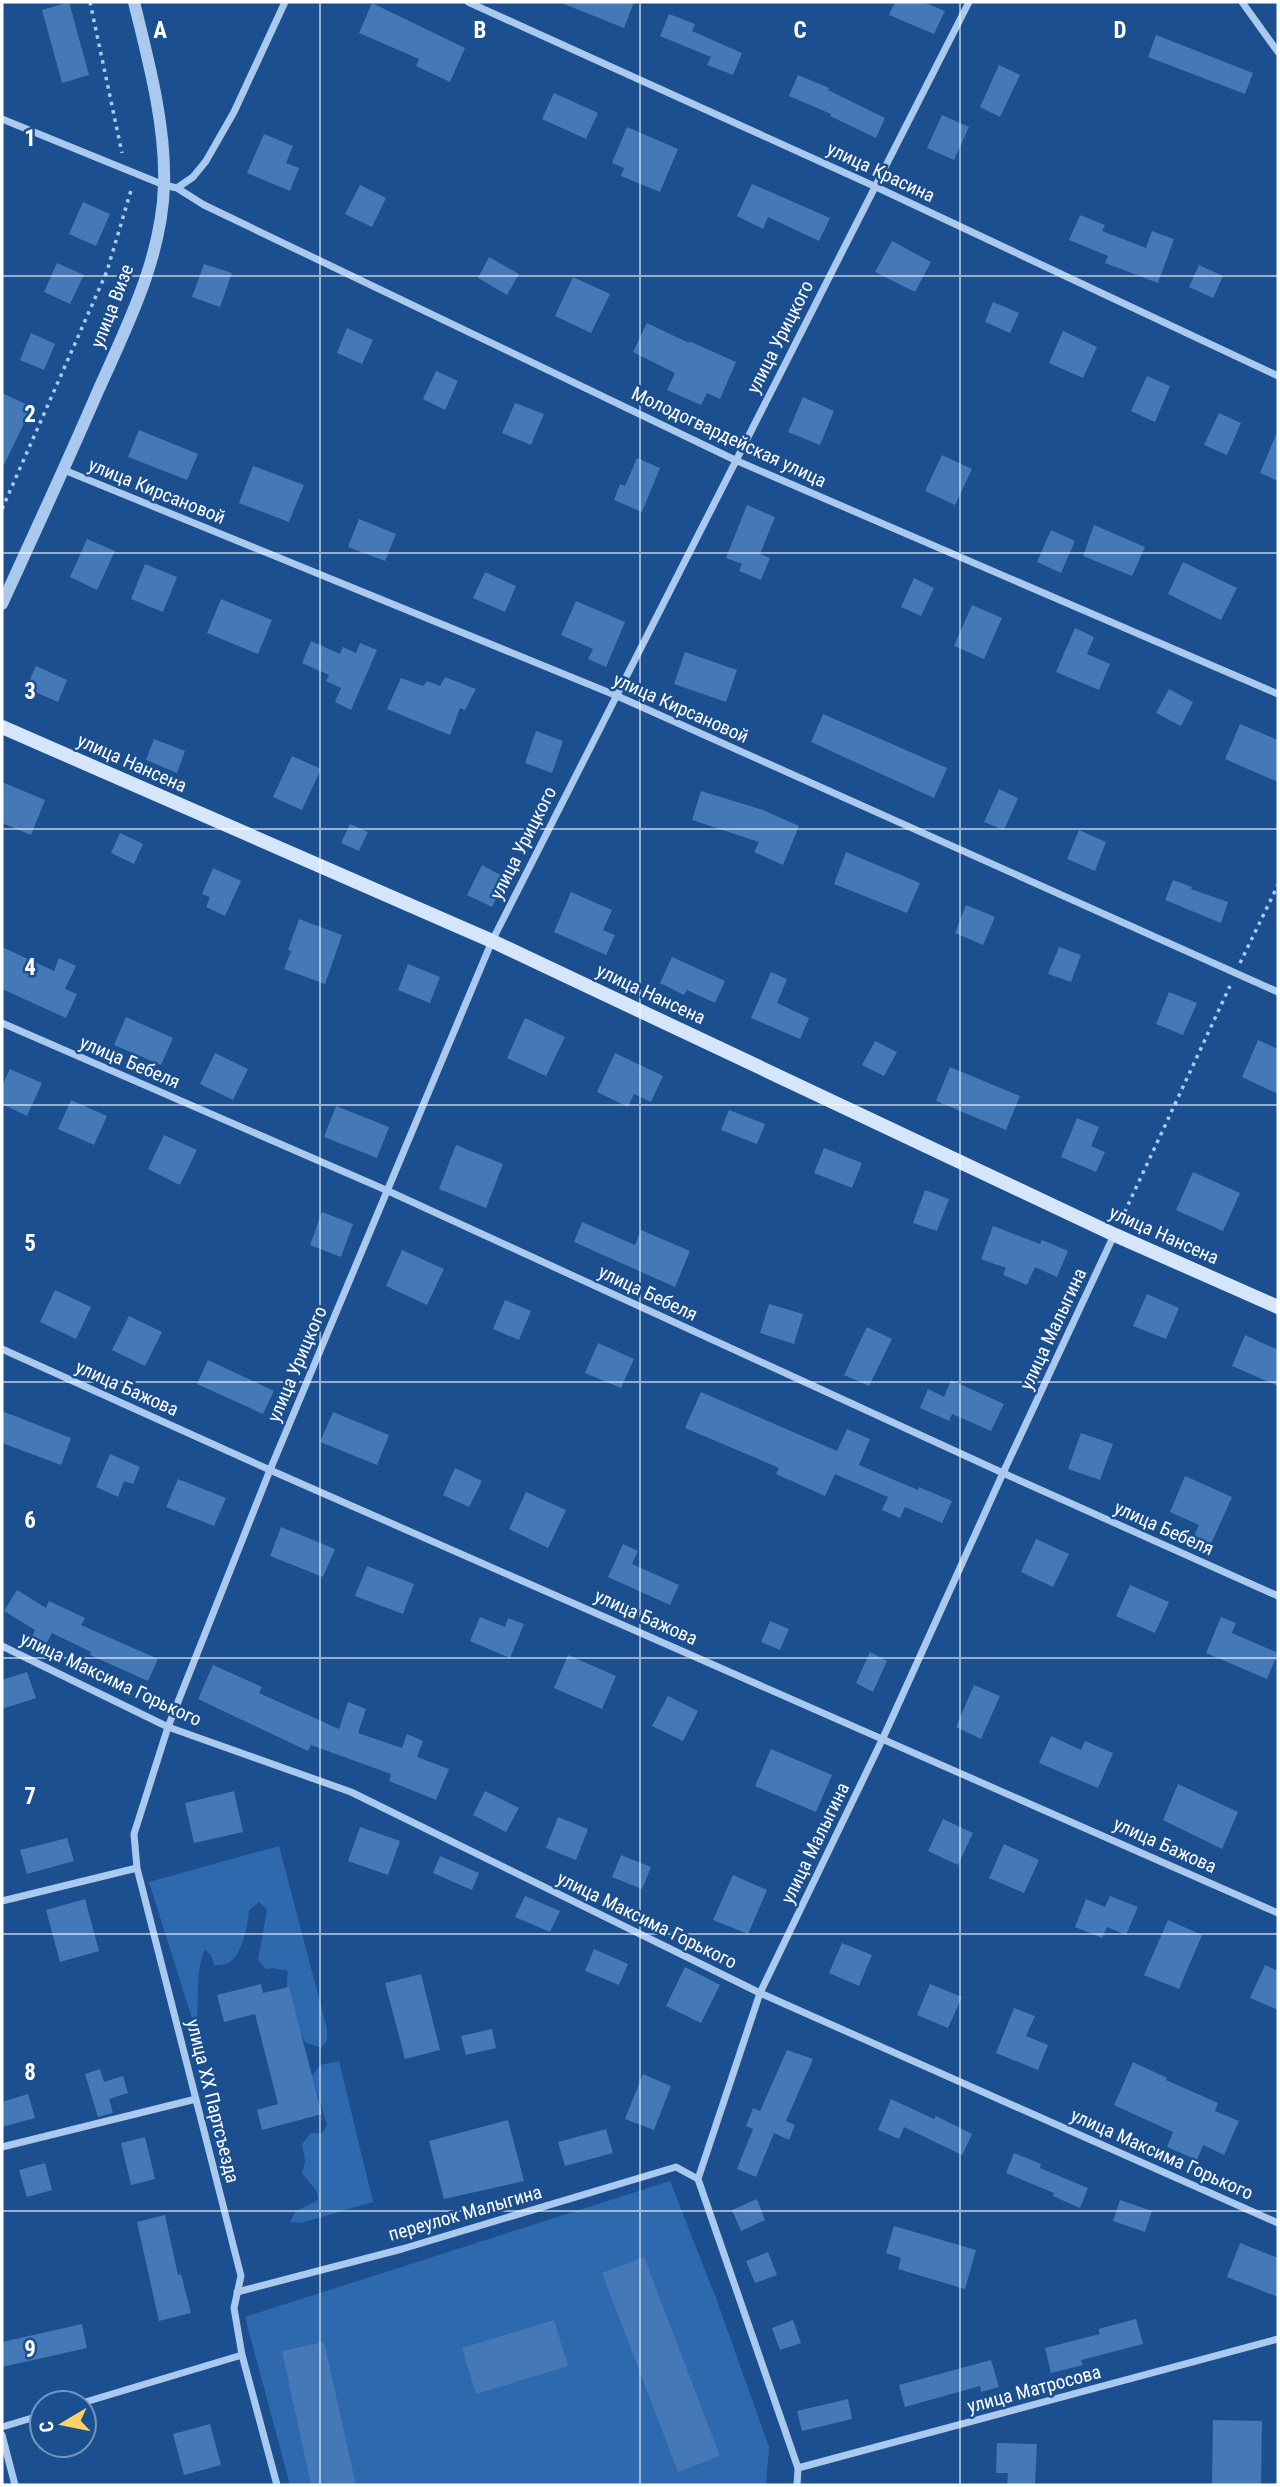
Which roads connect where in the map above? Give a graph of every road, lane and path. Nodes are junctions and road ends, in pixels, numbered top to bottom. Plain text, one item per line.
1 (90, 2) edge
2 (134, 2) edge
3 (285, 2) edge
4 (468, 2) edge
5 (969, 2) edge
6 (1242, 2) edge
7 (1278, 52) edge
8 (2, 119) edge
9 (125, 169) junction
10 (135, 173) junction
11 (170, 186) junction
12 (874, 186) junction
13 (1278, 376) edge
14 (735, 460) junction
15 (64, 470) junction
16 (2, 509) edge
17 (2, 604) edge
18 (1278, 694) edge
19 (615, 695) junction
20 (2, 727) edge
21 (1278, 885) edge
22 (492, 940) junction
23 (1236, 972) junction
24 (1278, 992) edge
25 (2, 1023) edge
26 (386, 1190) junction
27 (1115, 1235) junction
28 (1278, 1307) edge
29 (2, 1349) edge
30 (270, 1470) junction
31 (1003, 1473) junction
32 (1278, 1596) edge
33 (2, 1646) edge
34 (168, 1727) junction
35 (883, 1738) junction
36 (137, 1868) junction
37 (2, 1901) edge
38 (1278, 1913) edge
39 (760, 1993) junction
40 (196, 2099) junction
41 (2, 2147) edge
42 (698, 2179) junction
43 (1278, 2223) edge
44 (237, 2292) junction
45 (1278, 2339) edge
46 (242, 2355) junction
47 (98, 2398) edge
48 (28, 2419) edge
49 (2, 2427) edge
50 (2, 2435) edge
51 (798, 2468) junction
52 (15, 2485) edge
53 (277, 2485) edge
54 (797, 2485) edge

1 - 9 path
2 - 11 street, улица Визе
3 - 11 street
4 - 12 street, улица Красина
5 - 12 street, улица Урицкого
6 - 7 street
8 - 9 street, Молодогвардейская улица
9 - 10 street, Молодогвардейская улица
10 - 11 street, Молодогвардейская улица
10 - 16 path
11 - 14 street, Молодогвардейская улица
11 - 15 street, улица Визе
12 - 13 street, улица Красина
12 - 14 street, улица Урицкого
14 - 18 street, Молодогвардейская улица
14 - 19 street, улица Урицкого
15 - 17 street, улица Визе
15 - 19 street, улица Кирсановой
19 - 22 street, улица Урицкого
19 - 23 street, улица Кирсановой
20 - 22 main road, улица Нансена
21 - 23 path
22 - 26 street, улица Урицкого
22 - 27 main road, улица Нансена
23 - 24 street, улица Кирсановой
23 - 27 path
25 - 26 street, улица Бебеля
26 - 30 street, улица Урицкого
26 - 31 street, улица Бебеля
27 - 28 main road, улица Нансена
27 - 31 street, улица Малыгина
29 - 30 street, улица Бажова
30 - 34 street, улица Урицкого
30 - 35 street, улица Бажова
31 - 32 street, улица Бебеля
31 - 35 street, улица Малыгина
33 - 34 street, улица Максима Горького
34 - 36 street, улица XX Партсъезда
34 - 39 street, улица Максима Горького
35 - 38 street, улица Бажова
35 - 39 street, улица Малыгина
36 - 37 street
36 - 40 street, улица XX Партсъезда
39 - 42 street, улица Малыгина
39 - 43 street, улица Максима Горького
40 - 41 street
40 - 44 street, улица XX Партсъезда
42 - 44 street, переулок Малыгина
42 - 51 street
44 - 46 street, улица XX Партсъезда
45 - 51 street, улица Матросова
46 - 47 street
46 - 53 street, улица XX Партсъезда
48 - 49 street
50 - 52 street
51 - 54 street

